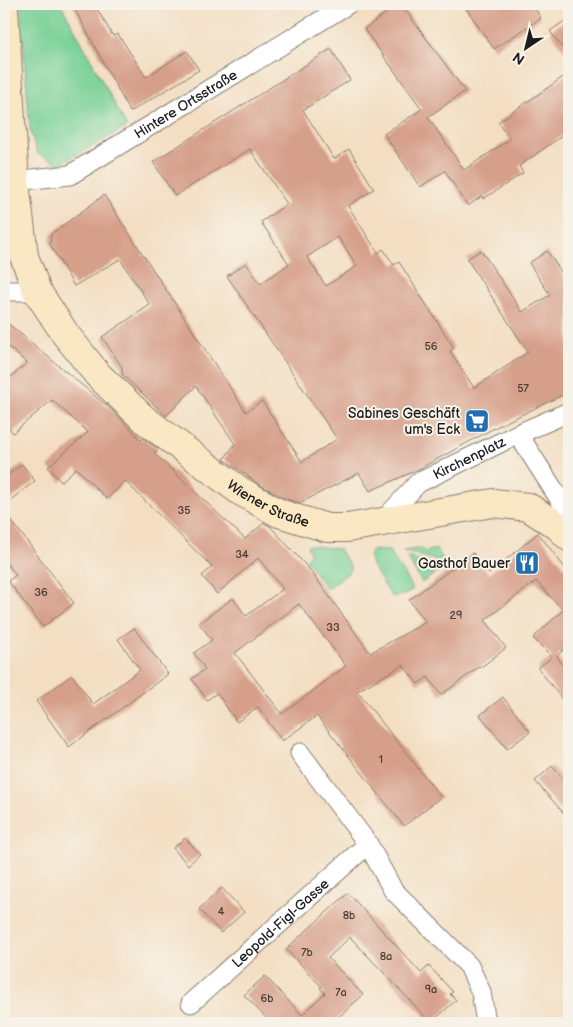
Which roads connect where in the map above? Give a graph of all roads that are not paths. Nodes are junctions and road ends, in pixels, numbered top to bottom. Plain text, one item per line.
1 (348, 4) edge
2 (4, 9) edge
3 (10, 182) edge
4 (4, 291) edge
5 (37, 291) junction
6 (569, 412) edge
7 (518, 434) junction
8 (382, 522) junction
9 (564, 532) edge
10 (300, 753) dead end
11 (368, 844) junction
12 (191, 1002) dead end
13 (486, 1023) edge

1 - 3 street, Hintere Ortsstraße
2 - 3 main road, Wiener Straße
3 - 5 main road, Wiener Straße
4 - 5 street
5 - 8 main road, Wiener Straße
6 - 7 street, Kirchenplatz
7 - 8 street, Kirchenplatz
7 - 9 street
8 - 9 main road, Wiener Straße
10 - 11 street
11 - 12 street, Leopold-Figl-Gasse
11 - 13 street

